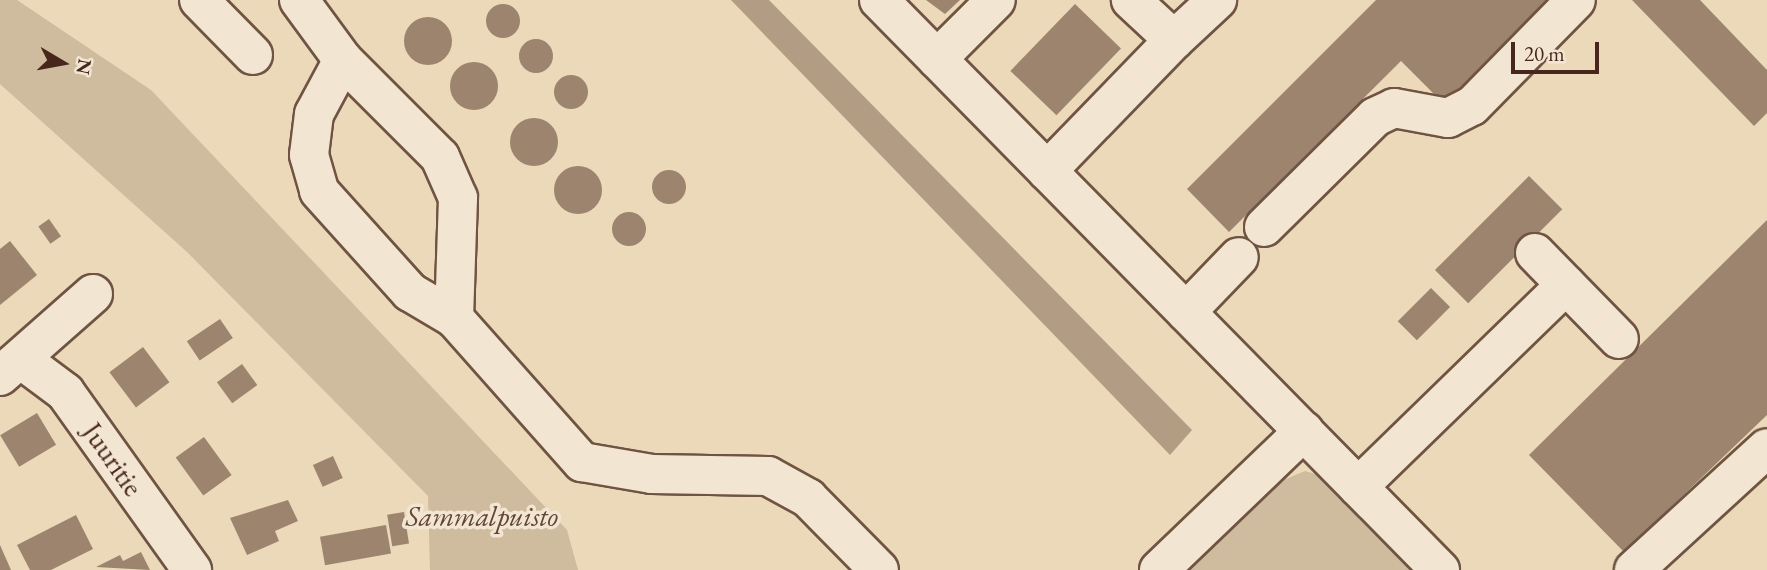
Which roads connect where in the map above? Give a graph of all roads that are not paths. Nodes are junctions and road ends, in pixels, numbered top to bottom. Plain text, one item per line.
1 (200, 0) edge
2 (299, 0) edge
3 (879, 0) edge
4 (996, 0) edge
5 (1131, 0) edge
6 (1217, 0) edge
7 (1576, 0) edge
8 (1174, 40) junction
9 (253, 55) dead end
10 (937, 59) junction
11 (343, 60) junction
12 (1047, 170) junction
13 (1264, 227) dead end
14 (1535, 253) dead end
15 (1240, 257) dead end
16 (1566, 285) junction
17 (93, 294) dead end
18 (1186, 312) junction
19 (454, 318) junction
20 (1619, 340) dead end
21 (11, 368) edge
22 (1304, 431) junction
23 (1767, 448) edge
24 (1358, 487) junction
25 (191, 570) edge
26 (879, 570) edge
27 (1159, 570) edge
28 (1440, 570) edge
29 (1634, 570) edge

1 - 9 street
2 - 11 street
3 - 10 street
4 - 10 street
5 - 8 street
6 - 8 street
7 - 13 street
8 - 12 street
10 - 12 street
11 - 19 street
11 - 19 street
12 - 18 street
14 - 16 street
15 - 18 street
16 - 20 street
16 - 24 street
17 - 21 street
18 - 22 street
19 - 26 street
21 - 25 street, Juuritie
22 - 24 street
22 - 27 street
23 - 29 street
24 - 28 street

